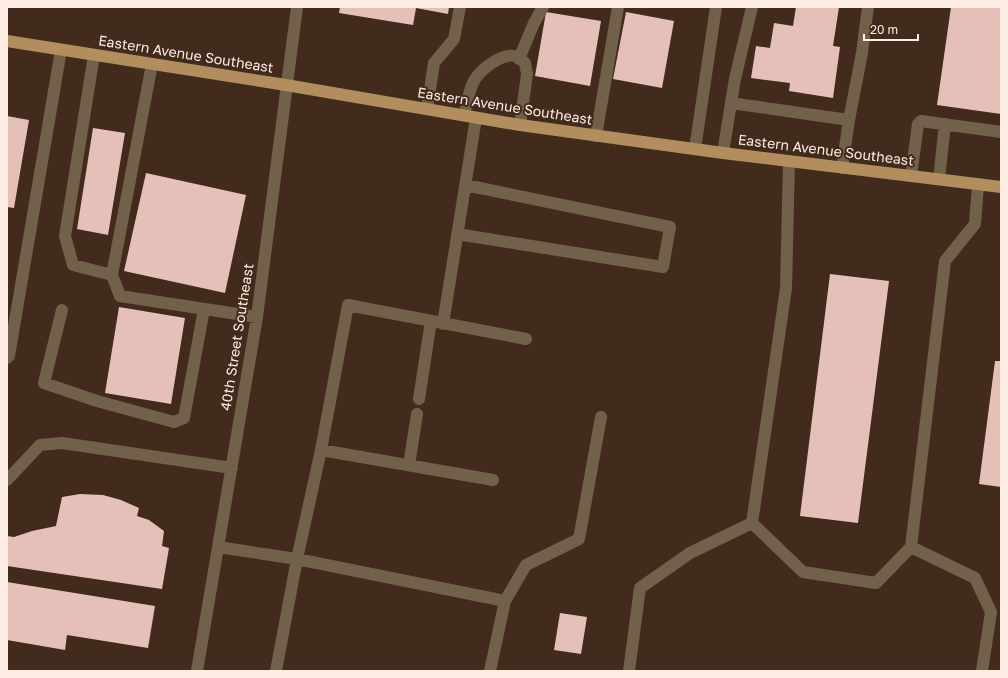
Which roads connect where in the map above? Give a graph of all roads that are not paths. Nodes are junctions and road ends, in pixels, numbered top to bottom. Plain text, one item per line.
1 (297, 7) edge
2 (460, 7) edge
3 (543, 7) edge
4 (618, 7) edge
5 (716, 7) edge
6 (752, 7) edge
7 (868, 7) edge
8 (7, 41) edge
9 (61, 50) junction
10 (94, 55) junction
11 (519, 59) junction
12 (152, 64) junction
13 (286, 85) junction
14 (731, 103) junction
15 (427, 110) junction
16 (464, 115) junction
17 (476, 118) junction
18 (849, 120) junction
19 (945, 124) junction
20 (520, 125) junction
21 (1001, 132) edge
22 (596, 136) junction
23 (695, 149) junction
24 (723, 153) junction
25 (789, 161) junction
26 (842, 168) junction
27 (911, 176) junction
28 (939, 179) junction
29 (978, 184) junction
30 (465, 185) junction
31 (1001, 187) edge
32 (457, 234) junction
33 (112, 275) junction
34 (204, 309) junction
35 (62, 310) dead end
36 (257, 317) junction
37 (437, 323) junction
38 (526, 339) dead end
39 (7, 358) edge
40 (419, 399) dead end
41 (416, 414) dead end
42 (601, 417) dead end
43 (321, 450) junction
44 (409, 465) junction
45 (232, 468) junction
46 (7, 480) edge
47 (493, 480) dead end
48 (752, 523) junction
49 (218, 547) junction
50 (911, 547) junction
51 (297, 559) junction
52 (505, 601) junction
53 (197, 671) edge
54 (276, 671) edge
55 (490, 671) edge
56 (629, 671) edge
57 (982, 671) edge

1 - 13 street, 40th Street Southeast
2 - 15 street
3 - 11 street
4 - 22 street
5 - 23 street
6 - 14 street
7 - 18 street
8 - 9 main road, Eastern Avenue Southeast
9 - 10 main road, Eastern Avenue Southeast
9 - 39 street
10 - 12 main road, Eastern Avenue Southeast
10 - 33 street
11 - 16 street
11 - 20 street
12 - 13 main road, Eastern Avenue Southeast
12 - 33 street
13 - 15 main road, Eastern Avenue Southeast
13 - 36 street, 40th Street Southeast
14 - 18 street
14 - 24 street
15 - 16 main road, Eastern Avenue Southeast
16 - 17 main road, Eastern Avenue Southeast
17 - 20 main road, Eastern Avenue Southeast
17 - 30 street
18 - 26 street
19 - 21 street
19 - 27 street
19 - 28 street
20 - 22 main road, Eastern Avenue Southeast
22 - 23 main road, Eastern Avenue Southeast
23 - 24 main road, Eastern Avenue Southeast
24 - 25 main road, Eastern Avenue Southeast
25 - 26 main road, Eastern Avenue Southeast
25 - 48 street
26 - 27 main road, Eastern Avenue Southeast
27 - 28 main road, Eastern Avenue Southeast
28 - 29 main road, Eastern Avenue Southeast
29 - 31 main road, Eastern Avenue Southeast
29 - 50 street
30 - 32 street
30 - 32 street
32 - 37 street
33 - 34 street
34 - 35 street
34 - 36 street
36 - 45 street, 40th Street Southeast
37 - 38 street
37 - 40 street
37 - 43 street
41 - 44 street
42 - 52 street
43 - 44 street
43 - 51 street
44 - 47 street
45 - 46 street
45 - 49 street, 40th Street Southeast
48 - 50 street
48 - 56 street
49 - 51 street
49 - 53 street, 40th Street Southeast
50 - 57 street
51 - 52 street
51 - 54 street
52 - 55 street

